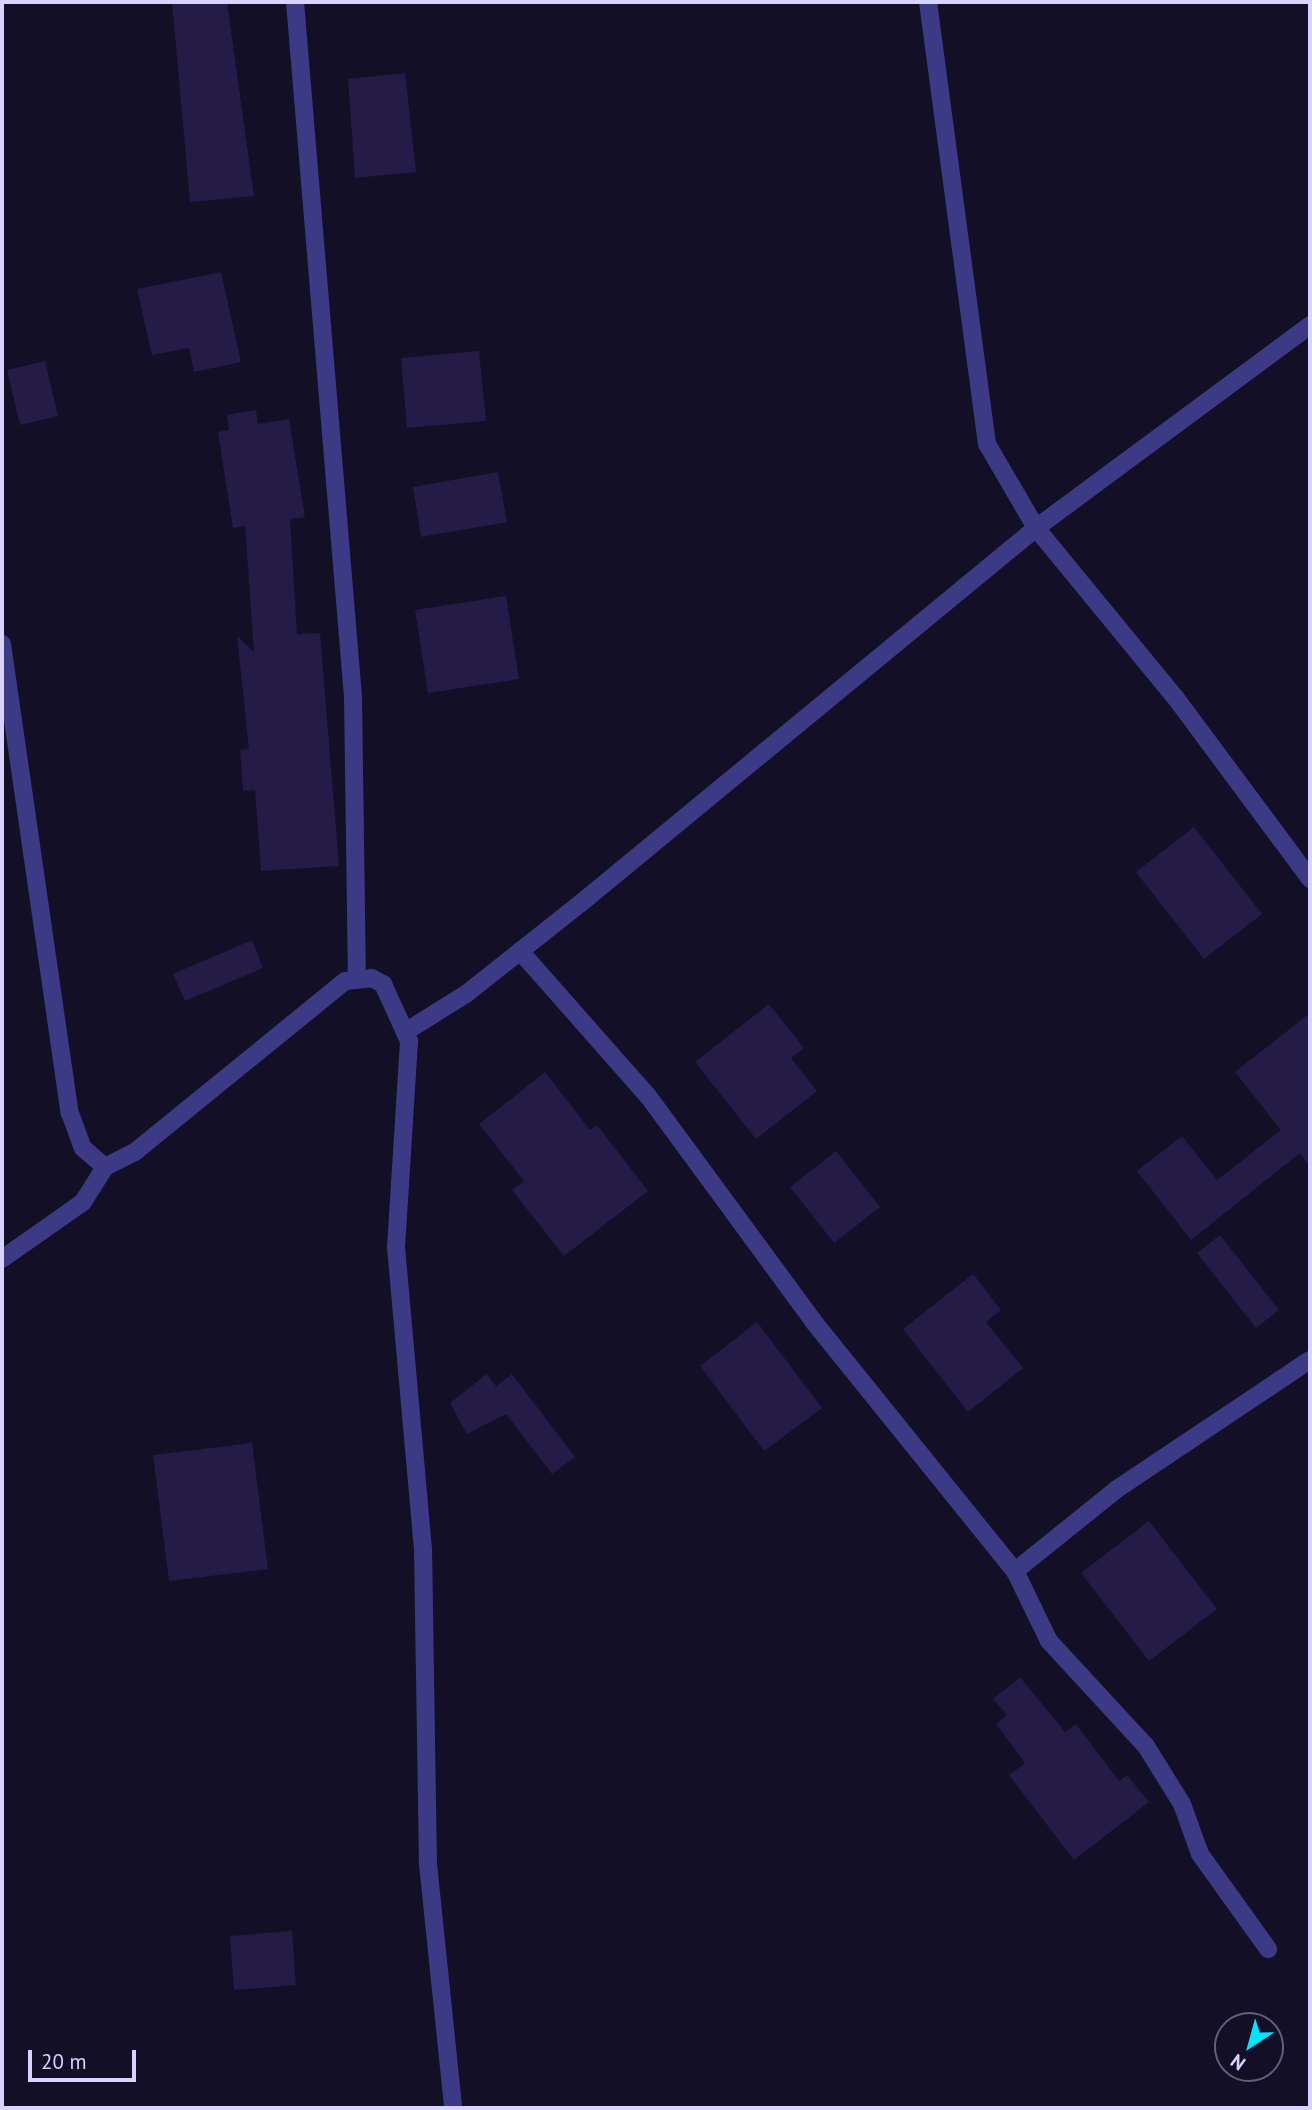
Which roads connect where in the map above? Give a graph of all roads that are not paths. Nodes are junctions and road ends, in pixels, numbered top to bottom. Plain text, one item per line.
1 (295, 2) edge
2 (928, 2) edge
3 (1310, 325) edge
4 (1036, 527) junction
5 (2, 644) edge
6 (1310, 878) edge
7 (520, 951) junction
8 (357, 980) junction
9 (405, 1032) junction
10 (105, 1167) junction
11 (2, 1259) edge
12 (1310, 1360) edge
13 (1015, 1571) junction
14 (1268, 1949) dead end
15 (453, 2108) edge

1 - 8 street
2 - 4 street
3 - 4 street
4 - 6 street
4 - 7 street
5 - 10 street
7 - 9 street
7 - 13 street
8 - 9 street
8 - 10 street
9 - 15 street
10 - 11 street
12 - 13 street
13 - 14 street

